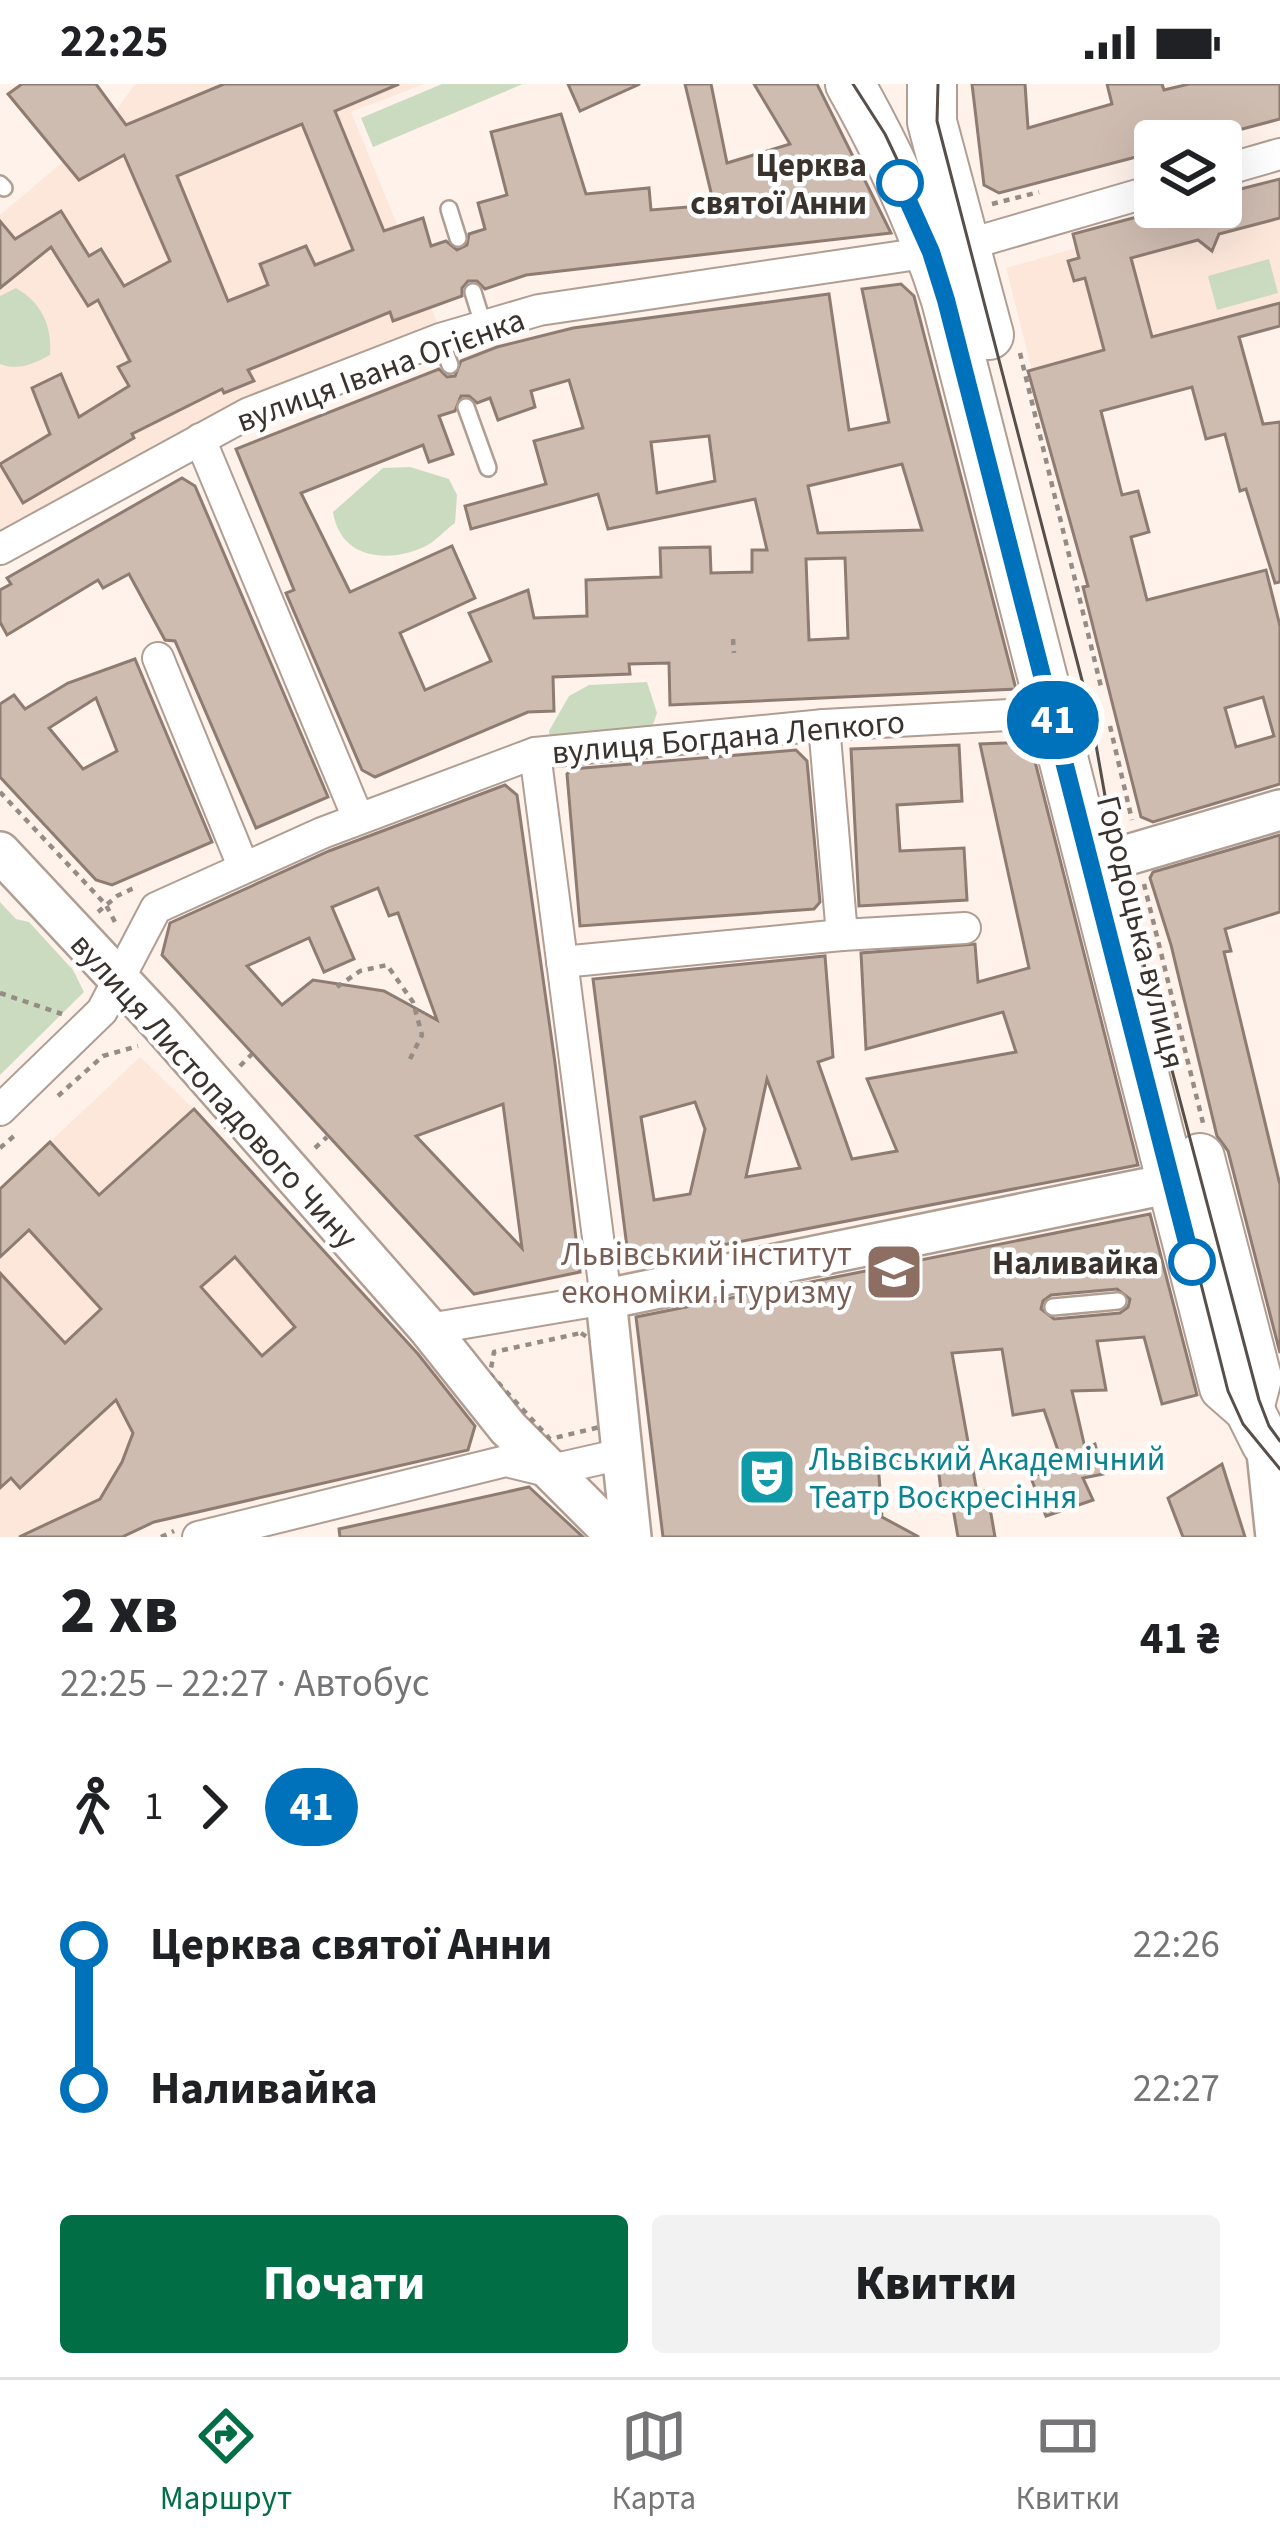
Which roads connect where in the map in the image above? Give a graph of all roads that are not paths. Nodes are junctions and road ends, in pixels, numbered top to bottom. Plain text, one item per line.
1 (850, 84) edge
2 (932, 84) edge
3 (1280, 154) edge
4 (1242, 165) edge
5 (1134, 196) edge
6 (449, 209) dead end
7 (458, 238) dead end
8 (948, 249) junction
9 (473, 292) dead end
10 (484, 325) junction
11 (466, 407) dead end
12 (200, 440) junction
13 (488, 468) dead end
14 (0, 549) edge
15 (158, 658) dead end
16 (1088, 713) junction
17 (824, 725) junction
18 (535, 753) junction
19 (1280, 810) edge
20 (358, 818) junction
21 (0, 852) edge
22 (243, 866) junction
23 (1125, 866) junction
24 (964, 928) dead end
25 (842, 934) junction
26 (562, 962) junction
27 (117, 979) junction
28 (0, 1110) edge
29 (1188, 1179) junction
30 (606, 1299) junction
31 (1118, 1301) dead end
32 (1053, 1306) dead end
33 (429, 1329) junction
34 (1269, 1427) edge
35 (613, 1440) junction
36 (547, 1471) junction
37 (198, 1537) edge
38 (617, 1537) edge
39 (631, 1537) edge
40 (1276, 1537) edge

1 - 8 main road, Городоцька вулиця
2 - 8 main road
3 - 4 street
5 - 8 street, вулиця Івана Огієнка
6 - 7 lane
8 - 10 street, вулиця Івана Огієнка
8 - 16 main road, Городоцька вулиця
9 - 10 lane
10 - 12 street, вулиця Івана Огієнка
11 - 13 lane
12 - 14 street, вулиця Івана Огієнка
12 - 20 street
15 - 22 street
16 - 17 street, вулиця Богдана Лепкого
16 - 23 main road, Городоцька вулиця
17 - 18 street, вулиця Богдана Лепкого
17 - 25 street
18 - 20 street, вулиця Богдана Лепкого
18 - 26 street
19 - 23 street
20 - 22 street, вулиця Богдана Лепкого
21 - 27 street, вулиця Листопадового Чину
22 - 27 street, вулиця Богдана Лепкого
23 - 29 main road, Городоцька вулиця
24 - 25 street
25 - 26 street
26 - 30 street
27 - 28 street, вулиця Богдана Лепкого
27 - 33 street, вулиця Листопадового Чину
29 - 30 street
29 - 34 main road, Городоцька вулиця
30 - 33 street
30 - 35 street
31 - 32 lane
33 - 36 street, вулиця Листопадового Чину
34 - 40 street
35 - 36 street
35 - 39 street
36 - 37 street
36 - 38 street, вулиця Листопадового Чину

